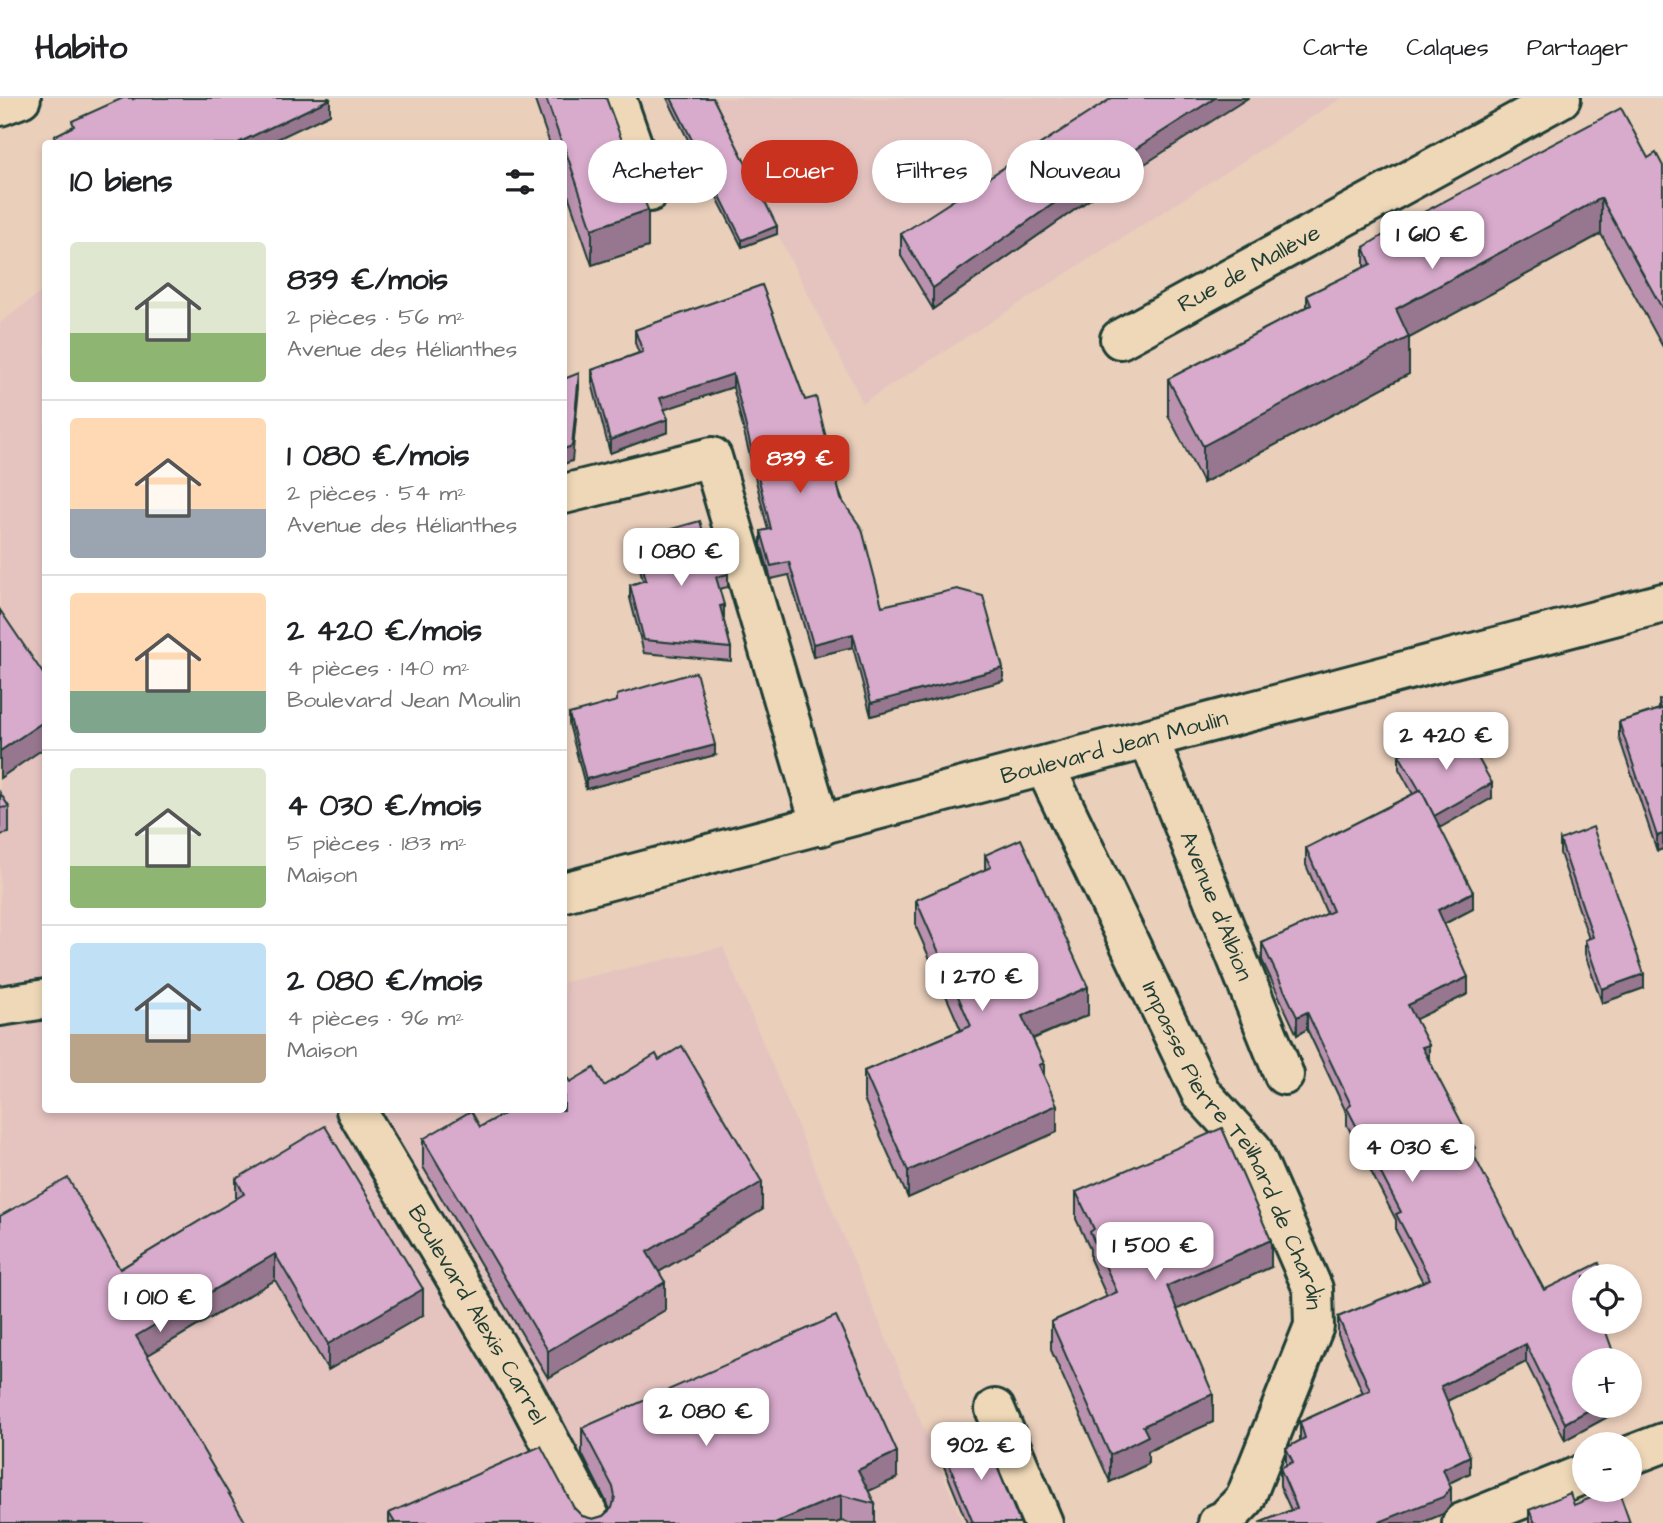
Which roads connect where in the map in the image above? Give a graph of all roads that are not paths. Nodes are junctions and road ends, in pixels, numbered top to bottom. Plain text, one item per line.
1 (21, 98) edge
2 (616, 98) edge
3 (1561, 98) edge
4 (0, 106) edge
5 (631, 140) edge
6 (1120, 339) dead end
7 (567, 493) edge
8 (1663, 603) edge
9 (1149, 739) junction
10 (1045, 767) junction
11 (821, 826) junction
12 (567, 891) edge
13 (42, 1000) edge
14 (0, 1006) edge
15 (1284, 1075) dead end
16 (358, 1113) edge
17 (995, 1409) dead end
18 (1663, 1443) edge
19 (1642, 1451) edge
20 (1572, 1479) edge
21 (593, 1523) edge
22 (1043, 1523) edge
23 (1217, 1523) edge
24 (1462, 1523) edge

1 - 4 street
2 - 5 street
3 - 6 street, Rue de Mallève
7 - 11 street
8 - 9 street, Boulevard Jean Moulin
9 - 10 street, Boulevard Jean Moulin
9 - 15 street, Avenue d'Albion
10 - 11 street, Boulevard Jean Moulin
10 - 23 street, Impasse Pierre Teilhard de Chardin
11 - 12 street, Boulevard Jean Moulin
13 - 14 street
16 - 21 street, Boulevard Alexis Carrel
17 - 22 street
18 - 19 street
20 - 24 street

